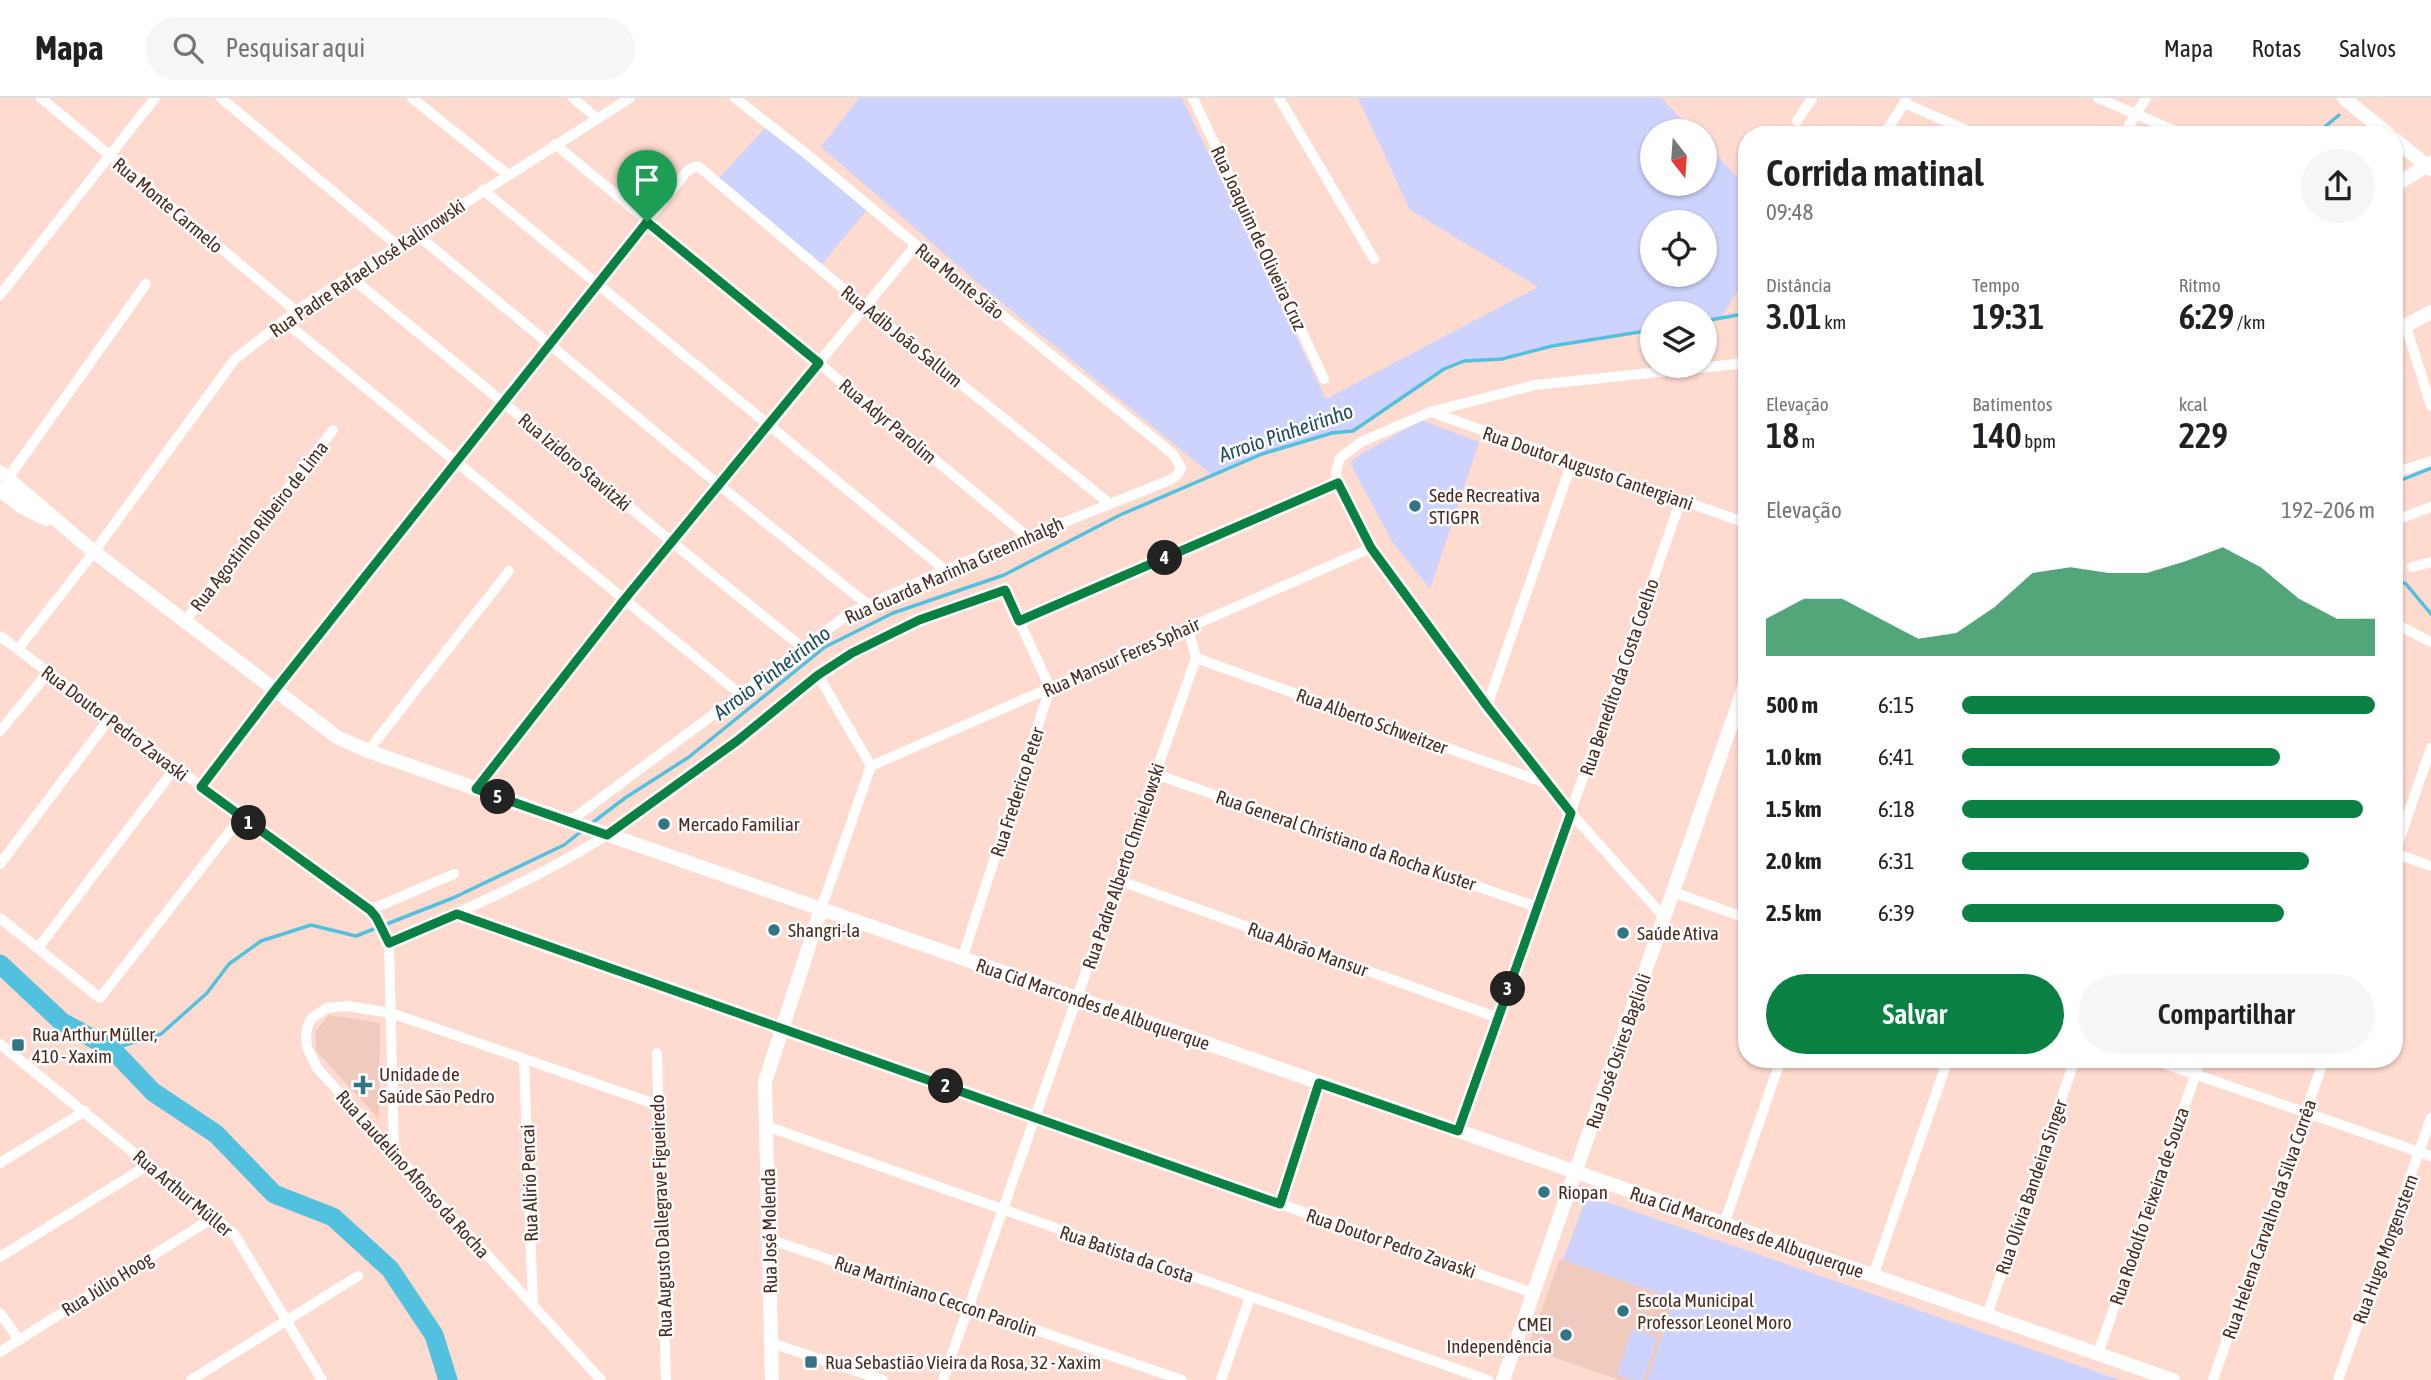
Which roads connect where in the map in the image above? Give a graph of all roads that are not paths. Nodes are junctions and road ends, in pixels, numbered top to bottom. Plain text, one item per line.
1 (41, 98) edge
2 (155, 98) edge
3 (222, 98) edge
4 (412, 98) edge
5 (573, 98) edge
6 (629, 98) edge
7 (735, 98) edge
8 (1193, 98) edge
9 (1279, 98) edge
10 (1812, 98) edge
11 (2098, 98) edge
12 (2146, 98) edge
13 (2344, 98) edge
14 (1906, 100) edge
15 (2136, 114) junction
16 (597, 118) junction
17 (1797, 121) dead end
18 (1890, 126) edge
19 (1959, 126) edge
20 (2129, 126) edge
21 (2164, 126) edge
22 (2378, 126) edge
23 (555, 144) junction
24 (2403, 146) edge
25 (109, 156) junction
26 (2429, 166) edge
27 (507, 174) junction
28 (2403, 181) edge
29 (483, 190) junction
30 (647, 222) junction
31 (415, 233) junction
32 (397, 245) junction
33 (916, 245) junction
34 (1374, 259) dead end
35 (349, 276) junction
36 (146, 284) dead end
37 (597, 285) junction
38 (0, 295) edge
39 (865, 307) junction
40 (296, 311) junction
41 (2431, 312) edge
42 (284, 321) junction
43 (2403, 327) edge
44 (2403, 336) edge
45 (550, 344) junction
46 (819, 363) junction
47 (1738, 364) edge
48 (1324, 379) dead end
49 (504, 402) junction
50 (2431, 406) edge
51 (1430, 412) junction
52 (768, 424) junction
53 (333, 430) dead end
54 (2431, 461) edge
55 (456, 462) junction
56 (1572, 462) junction
57 (1181, 468) joint
58 (2403, 470) edge
59 (3, 480) edge
60 (1338, 483) junction
61 (719, 485) junction
62 (1681, 500) junction
63 (1109, 503) junction
64 (2431, 507) edge
65 (2403, 518) edge
66 (1738, 520) edge
67 (1028, 537) junction
68 (671, 543) junction
69 (1371, 548) junction
70 (94, 552) junction
71 (2431, 562) edge
72 (2412, 567) dead end
73 (945, 570) junction
74 (509, 571) dead end
75 (624, 600) junction
76 (868, 605) junction
77 (185, 621) junction
78 (1019, 621) junction
79 (1188, 628) junction
80 (2403, 628) edge
81 (0, 636) edge
82 (2431, 642) edge
83 (802, 647) junction
84 (18, 649) junction
85 (1196, 658) junction
86 (47, 673) junction
87 (818, 675) junction
88 (1051, 688) junction
89 (275, 690) junction
90 (740, 694) junction
91 (1738, 705) edge
92 (1487, 706) junction
93 (109, 719) junction
94 (0, 731) edge
95 (2431, 748) edge
96 (368, 751) junction
97 (872, 766) junction
98 (175, 768) junction
99 (1155, 774) junction
100 (1548, 783) junction
101 (201, 787) junction
102 (476, 789) junction
103 (1571, 813) junction
104 (241, 817) junction
105 (573, 822) junction
106 (2403, 828) edge
107 (603, 833) junction
108 (2403, 857) edge
109 (0, 864) edge
110 (2431, 866) edge
111 (454, 874) dead end
112 (1118, 880) junction
113 (1673, 892) junction
114 (1537, 907) junction
115 (821, 909) junction
116 (373, 913) junction
117 (457, 914) junction
118 (1738, 915) edge
119 (1664, 917) junction
120 (0, 918) edge
121 (387, 938) junction
122 (38, 948) junction
123 (962, 959) junction
124 (1077, 998) junction
125 (391, 1013) junction
126 (1498, 1018) junction
127 (782, 1028) junction
128 (0, 1044) edge
129 (657, 1053) dead end
130 (4, 1055) edge
131 (524, 1060) junction
132 (1778, 1068) edge
133 (1945, 1068) edge
134 (2072, 1068) edge
135 (2178, 1068) edge
136 (2198, 1068) edge
137 (2321, 1068) edge
138 (2196, 1074) junction
139 (1319, 1083) junction
140 (658, 1105) junction
141 (85, 1111) junction
142 (2305, 1113) junction
143 (1035, 1117) junction
144 (2431, 1118) edge
145 (766, 1126) junction
146 (1458, 1131) junction
147 (2419, 1152) junction
148 (394, 1153) junction
149 (2431, 1156) edge
150 (0, 1163) edge
151 (150, 1164) junction
152 (1576, 1172) junction
153 (1280, 1204) junction
154 (1002, 1210) junction
155 (214, 1217) junction
156 (1724, 1224) junction
157 (769, 1239) junction
158 (0, 1257) edge
159 (358, 1276) dead end
160 (1873, 1276) junction
161 (1533, 1293) junction
162 (1251, 1297) junction
163 (533, 1305) junction
164 (968, 1307) junction
165 (0, 1313) edge
166 (1987, 1315) junction
167 (288, 1320) junction
168 (19, 1340) junction
169 (771, 1343) junction
170 (0, 1352) edge
171 (2098, 1354) junction
172 (191, 1380) edge
173 (322, 1380) edge
174 (601, 1380) edge
175 (666, 1380) edge
176 (772, 1380) edge
177 (883, 1380) edge
178 (943, 1380) edge
179 (1182, 1380) edge
180 (1221, 1380) edge
181 (1488, 1380) edge
182 (1503, 1380) edge
183 (2173, 1380) edge
184 (2213, 1380) edge
185 (2338, 1380) edge

1 - 25 street, Rua Monte Carmelo
2 - 25 street
3 - 32 street
4 - 27 street
5 - 16 street
6 - 16 street, Rua Padre Rafael José Kalinowski
7 - 33 street, Rua Monte Sião
8 - 48 street, Rua Joaquim de Oliveira Cruz
9 - 34 street
10 - 17 street
11 - 15 street
12 - 15 street
13 - 22 street
14 - 18 street
14 - 19 street
15 - 20 street
15 - 21 street
16 - 23 street, Rua Padre Rafael José Kalinowski
23 - 27 street, Rua Padre Rafael José Kalinowski
23 - 30 street, Rua Adyr Parolim
24 - 26 street
25 - 38 street
25 - 40 street, Rua Monte Carmelo
26 - 28 street
27 - 29 street, Rua Padre Rafael José Kalinowski
29 - 31 street, Rua Padre Rafael José Kalinowski
29 - 37 street
30 - 37 street
30 - 39 street, Rua Adib João Sallum
30 - 46 street, Rua Adyr Parolim
31 - 32 street, Rua Padre Rafael José Kalinowski
31 - 45 street
32 - 35 street, Rua Padre Rafael José Kalinowski
33 - 39 street
33 - 57 street, Rua Monte Sião
35 - 40 street, Rua Padre Rafael José Kalinowski
35 - 49 street, Rua Izidoro Stavitzki
36 - 59 street
37 - 45 street
37 - 52 street
39 - 46 street
39 - 63 street, Rua Adib João Sallum
40 - 42 street, Rua Padre Rafael José Kalinowski
41 - 43 street
42 - 55 street
42 - 70 street, Rua Padre Rafael José Kalinowski
44 - 50 street
45 - 49 street
45 - 61 street
46 - 52 street
46 - 67 street, Rua Adyr Parolim
47 - 51 street
49 - 55 street
49 - 68 street, Rua Izidoro Stavitzki
51 - 56 street, Rua Doutor Augusto Cantergiani
51 - 60 street
52 - 61 street
52 - 73 street
53 - 77 street, Rua Agostinho Ribeiro de Lima
54 - 58 street
55 - 75 street
55 - 89 street
56 - 62 street, Rua Doutor Augusto Cantergiani
56 - 92 street
57 - 63 street, Rua Guarda Marinha Greennhalgh
59 - 70 street, Rua Cid Marcondes de Albuquerque
60 - 69 street
60 - 78 street
61 - 68 street
61 - 76 street
62 - 66 street, Rua Doutor Augusto Cantergiani
62 - 103 street, Rua Benedito da Costa Coelho
63 - 67 street, Rua Guarda Marinha Greennhalgh
64 - 65 street
67 - 73 street, Rua Guarda Marinha Greennhalgh
68 - 75 street
68 - 83 street, Rua Izidoro Stavitzki
69 - 79 street, Rua Mansur Feres Sphair
69 - 92 street
70 - 77 street, Rua Cid Marcondes de Albuquerque
70 - 84 street, Rua Padre Rafael José Kalinowski
71 - 72 street
73 - 76 street, Rua Guarda Marinha Greennhalgh
74 - 96 street
75 - 90 street
75 - 102 street
76 - 83 street, Rua Guarda Marinha Greennhalgh
77 - 89 street, Rua Cid Marcondes de Albuquerque
78 - 87 street, Rua Guarda Marinha Greennhalgh
78 - 88 street
79 - 85 street
79 - 88 street, Rua Mansur Feres Sphair
80 - 82 street
81 - 84 street, Rua Doutor Pedro Zavaski
83 - 90 street, Rua Guarda Marinha Greennhalgh
84 - 86 street, Rua Doutor Pedro Zavaski
85 - 99 street, Rua Padre Alberto Chmielowski
85 - 100 street, Rua Alberto Schweitzer
86 - 93 street, Rua Doutor Pedro Zavaski
86 - 94 street
87 - 97 street
87 - 107 street, Rua Guarda Marinha Greennhalgh
88 - 97 street, Rua Mansur Feres Sphair
88 - 123 street, Rua Frederico Peter
89 - 96 street, Rua Cid Marcondes de Albuquerque
89 - 101 street
90 - 105 street, Rua Guarda Marinha Greennhalgh
91 - 113 street, Rua José Osires Baglioli
92 - 100 street
93 - 98 street, Rua Doutor Pedro Zavaski
93 - 109 street
95 - 106 street
96 - 102 street, Rua Cid Marcondes de Albuquerque
97 - 115 street
98 - 101 street, Rua Doutor Pedro Zavaski
98 - 122 street
99 - 112 street, Rua Padre Alberto Chmielowski
99 - 114 street, Rua General Christiano da Rocha Kuster
100 - 103 street
101 - 104 street, Rua Doutor Pedro Zavaski
102 - 105 street, Rua Cid Marcondes de Albuquerque
103 - 114 street, Rua Benedito da Costa Coelho
103 - 119 street
104 - 116 street, Rua Doutor Pedro Zavaski
104 - 122 street
105 - 107 street, Rua Cid Marcondes de Albuquerque
107 - 115 street, Rua Cid Marcondes de Albuquerque
107 - 117 street, Rua Guarda Marinha Greennhalgh
108 - 110 street
111 - 116 street
112 - 124 street, Rua Padre Alberto Chmielowski
112 - 126 street, Rua Abrão Mansur
113 - 118 street
113 - 119 street, Rua José Osires Baglioli
114 - 126 street, Rua Benedito da Costa Coelho
115 - 123 street, Rua Cid Marcondes de Albuquerque
115 - 127 street
116 - 121 street, Rua Doutor Pedro Zavaski
117 - 121 street, Rua Guarda Marinha Greennhalgh
117 - 127 street, Rua Doutor Pedro Zavaski
119 - 152 street, Rua José Osires Baglioli
120 - 122 street
121 - 125 street
123 - 124 street, Rua Cid Marcondes de Albuquerque
124 - 139 street, Rua Cid Marcondes de Albuquerque
124 - 143 street, Rua Padre Alberto Chmielowski
125 - 131 street, Rua Laudelino Afonso da Rocha
125 - 148 street
125 - 148 street, Rua Laudelino Afonso da Rocha
126 - 146 street, Rua Benedito da Costa Coelho
127 - 143 street, Rua Doutor Pedro Zavaski
127 - 145 street, Rua José Molenda
128 - 130 street, Rua Arthur Müller
129 - 140 street, Rua Augusto Dallegrave Figueiredo
130 - 141 street, Rua Arthur Müller
131 - 140 street, Rua Laudelino Afonso da Rocha
131 - 163 street, Rua Alírio Pencai
132 - 156 street
133 - 160 street
134 - 166 street, Rua Olívia Bandeira Singer
135 - 138 street
136 - 138 street, Rua Rodolfo Teixeira de Souza
137 - 142 street, Rua Helena Carvalho da Silva Corrêa
138 - 142 street
138 - 171 street, Rua Rodolfo Teixeira de Souza
139 - 146 street, Rua Cid Marcondes de Albuquerque
139 - 153 street
140 - 175 street, Rua Augusto Dallegrave Figueiredo
141 - 150 street
141 - 151 street, Rua Arthur Müller
142 - 147 street
142 - 184 street, Rua Helena Carvalho da Silva Corrêa
143 - 153 street, Rua Doutor Pedro Zavaski
143 - 154 street, Rua Padre Alberto Chmielowski
144 - 147 street, Rua Hugo Morgenstern
145 - 154 street, Rua Batista da Costa
145 - 157 street, Rua José Molenda
146 - 152 street, Rua Cid Marcondes de Albuquerque
147 - 149 street
147 - 185 street, Rua Hugo Morgenstern
148 - 163 street, Rua Laudelino Afonso da Rocha
151 - 155 street, Rua Arthur Müller
151 - 158 street
152 - 156 street, Rua Cid Marcondes de Albuquerque
152 - 161 street, Rua José Osires Baglioli
153 - 161 street, Rua Doutor Pedro Zavaski
154 - 162 street, Rua Batista da Costa
154 - 164 street, Rua Padre Alberto Chmielowski
155 - 167 street, Rua Arthur Müller
155 - 168 street, Rua Júlio Hoog
156 - 160 street, Rua Cid Marcondes de Albuquerque
157 - 164 street, Rua Martiniano Ceccon Parolin
157 - 169 street, Rua José Molenda
159 - 167 street
160 - 166 street, Rua Cid Marcondes de Albuquerque
161 - 182 street, Rua José Osires Baglioli
162 - 180 street
162 - 181 street, Rua Batista da Costa
163 - 174 street, Rua Laudelino Afonso da Rocha
164 - 178 street, Rua Padre Alberto Chmielowski
164 - 179 street, Rua Martiniano Ceccon Parolin
165 - 168 street
166 - 171 street, Rua Cid Marcondes de Albuquerque
167 - 172 street
167 - 173 street, Rua Arthur Müller
168 - 170 street, Rua Júlio Hoog
169 - 176 street, Rua José Molenda
169 - 177 street
171 - 183 street, Rua Cid Marcondes de Albuquerque

